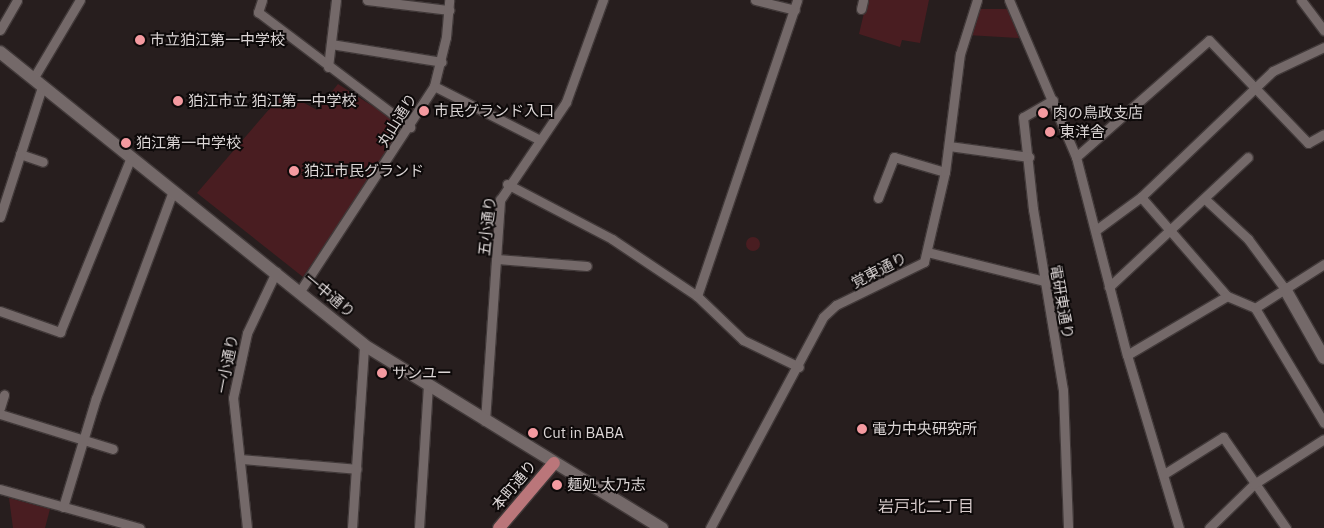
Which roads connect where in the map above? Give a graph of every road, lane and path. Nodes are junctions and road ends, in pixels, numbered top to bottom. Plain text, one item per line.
1 (17, 0) edge
2 (80, 0) edge
3 (262, 0) edge
4 (336, 0) edge
5 (367, 0) edge
6 (603, 0) edge
7 (755, 0) edge
8 (797, 0) edge
9 (977, 0) edge
10 (1008, 0) edge
11 (1301, 0) edge
12 (449, 5) edge
13 (794, 10) junction
14 (0, 30) edge
15 (1324, 30) edge
16 (331, 44) junction
17 (1324, 47) edge
18 (0, 52) edge
19 (442, 62) junction
20 (328, 67) junction
21 (37, 83) junction
22 (434, 86) junction
23 (1256, 88) junction
24 (1053, 100) junction
25 (410, 126) junction
26 (1324, 134) edge
27 (540, 140) junction
28 (949, 146) junction
29 (20, 154) junction
30 (1029, 156) junction
31 (1076, 157) junction
32 (1248, 157) dead end
33 (131, 158) junction
34 (43, 162) dead end
35 (946, 172) junction
36 (507, 184) junction
37 (173, 191) junction
38 (1141, 197) junction
39 (878, 198) dead end
40 (1205, 199) junction
41 (0, 217) edge
42 (1096, 230) junction
43 (1169, 232) junction
44 (927, 252) junction
45 (497, 259) junction
46 (1324, 264) edge
47 (587, 266) dead end
48 (276, 272) junction
49 (1044, 281) junction
50 (1109, 287) junction
51 (1285, 289) junction
52 (300, 291) junction
53 (697, 296) junction
54 (1227, 296) junction
55 (1255, 308) junction
56 (0, 311) edge
57 (364, 345) junction
58 (1127, 355) junction
59 (1324, 358) edge
60 (799, 367) junction
61 (428, 386) junction
62 (4, 395) dead end
63 (0, 408) edge
64 (0, 414) edge
65 (485, 421) junction
66 (1324, 423) edge
67 (82, 439) junction
68 (1324, 439) edge
69 (113, 449) dead end
70 (241, 459) junction
71 (554, 463) junction
72 (357, 469) junction
73 (1164, 474) junction
74 (1254, 484) junction
75 (0, 489) edge
76 (63, 507) junction
77 (140, 528) edge
78 (247, 528) edge
79 (352, 528) edge
80 (419, 528) edge
81 (499, 528) edge
82 (662, 528) edge
83 (710, 528) edge
84 (1068, 528) edge
85 (1179, 528) edge
86 (1209, 528) edge
87 (1286, 528) edge

1 - 14 street
2 - 21 street
3 - 20 street
4 - 16 street
5 - 12 street
6 - 27 street, 五小通り
7 - 13 street
8 - 13 street
9 - 28 street, 覚東通り
10 - 24 street
11 - 15 street
12 - 19 street, 丸山通り
13 - 53 street
16 - 19 street
16 - 20 street
17 - 23 street
18 - 21 street, 一中通り
19 - 22 street, 丸山通り
20 - 25 street
21 - 29 street
21 - 33 street, 一中通り
22 - 25 street, 丸山通り
22 - 27 street
23 - 26 street
23 - 31 street
23 - 38 street
24 - 30 street, 電研東通り
24 - 31 street
25 - 52 street, 丸山通り
27 - 36 street, 五小通り
28 - 30 street
28 - 35 street, 覚東通り
29 - 34 street
29 - 41 street
30 - 49 street, 電研東通り
31 - 42 street
32 - 40 street
33 - 37 street, 一中通り
33 - 56 street
35 - 39 street
35 - 44 street, 覚東通り
36 - 45 street, 五小通り
36 - 53 street
37 - 48 street, 一中通り
37 - 67 street
38 - 42 street
38 - 43 street
40 - 43 street
40 - 51 street
42 - 50 street
43 - 50 street
43 - 54 street
44 - 49 street
44 - 60 street, 覚東通り
45 - 47 street
45 - 65 street, 五小通り
46 - 51 street
48 - 52 street, 一中通り
48 - 70 street, 一小通り
49 - 84 street, 電研東通り
50 - 58 street
51 - 55 street
51 - 59 street
52 - 57 street, 一中通り
53 - 60 street
54 - 55 street
54 - 58 street
55 - 66 street
57 - 61 street, 一中通り
57 - 72 street
58 - 73 street
60 - 83 street, 覚東通り
61 - 65 street, 一中通り
61 - 80 street
62 - 63 street
64 - 67 street
65 - 71 street, 一中通り
67 - 69 street
67 - 76 street
68 - 74 street
70 - 72 street
70 - 78 street, 一小通り
71 - 81 main road, 本町通り
71 - 82 street, 一中通り
72 - 79 street
73 - 74 street
73 - 85 street
74 - 86 street
74 - 87 street
75 - 76 street
76 - 77 street

